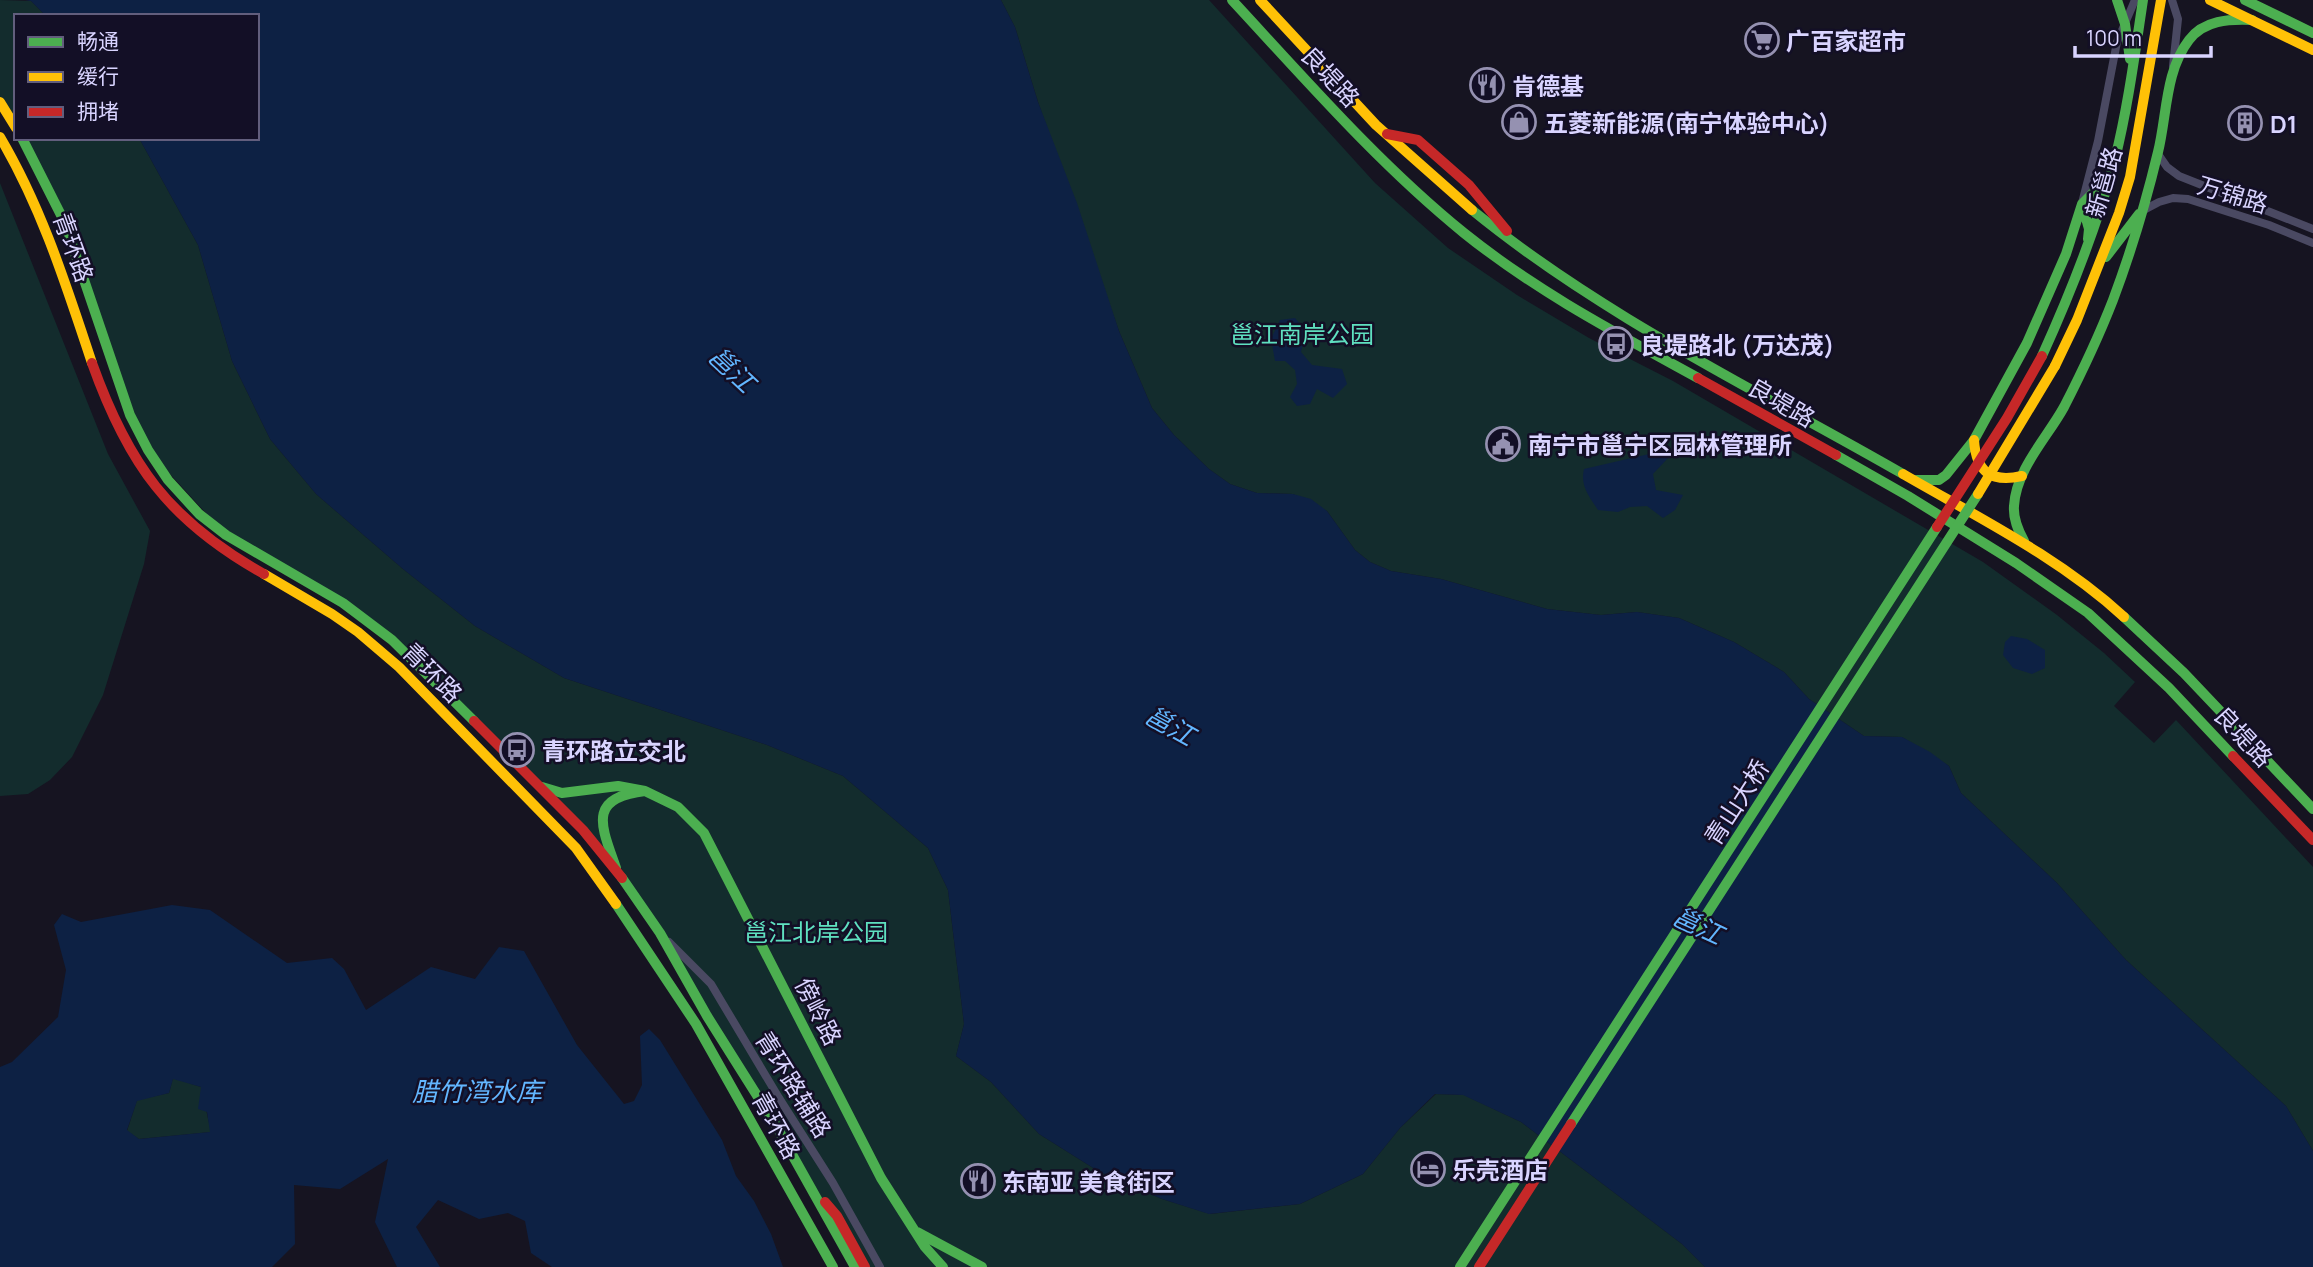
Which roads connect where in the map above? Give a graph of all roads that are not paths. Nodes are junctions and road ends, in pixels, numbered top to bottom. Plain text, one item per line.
1 (1232, 0) edge
2 (1260, 0) edge
3 (2117, 0) edge
4 (2135, 0) edge
5 (2143, 0) edge
6 (2161, 0) edge
7 (2172, 0) edge
8 (2210, 0) edge
9 (2249, 1) edge
10 (2252, 20) junction
11 (2124, 24) junction
12 (2313, 33) edge
13 (2313, 50) edge
14 (2131, 69) junction
15 (2172, 72) junction
16 (0, 102) edge
17 (14, 125) edge
18 (1386, 134) junction
19 (0, 137) edge
20 (23, 140) edge
21 (2158, 154) junction
22 (40, 171) junction
23 (2110, 176) junction
24 (24, 180) junction
25 (2082, 204) junction
26 (2142, 211) junction
27 (2313, 229) edge
28 (2313, 243) edge
29 (1517, 244) junction
30 (2088, 246) junction
31 (2096, 271) junction
32 (2042, 356) joint
33 (2054, 366) joint
34 (1974, 440) junction
35 (1856, 447) junction
36 (1848, 463) junction
37 (2022, 476) junction
38 (1914, 479) junction
39 (2028, 546) junction
40 (535, 783) junction
41 (645, 791) junction
42 (2313, 809) edge
43 (2313, 840) edge
44 (617, 871) junction
45 (660, 933) junction
46 (805, 1177) junction
47 (911, 1226) junction
48 (833, 1267) edge
49 (855, 1267) edge
50 (865, 1267) edge
51 (880, 1267) edge
52 (943, 1267) edge
53 (982, 1267) edge
54 (1460, 1267) edge
55 (1479, 1267) edge

1 - 36 main road, 良堤路
2 - 18 main road, 良堤路
3 - 11 main road
4 - 11 street
5 - 14 main road, 新邕路
6 - 31 main road, 新邕路
7 - 15 street
8 - 10 main road
9 - 12 main road
10 - 13 main road
10 - 15 main road
11 - 14 main road
11 - 25 street
14 - 23 main road, 新邕路
15 - 21 main road
16 - 17 main road
18 - 29 main road, 良堤路
18 - 29 main road
19 - 24 main road, 青环路
20 - 22 main road, 青环路
21 - 26 main road
21 - 27 street, 万锦路
22 - 24 main road
22 - 40 main road, 青环路
23 - 25 main road
23 - 30 main road, 新邕路
24 - 48 main road, 青环路
25 - 30 main road
25 - 34 main road
26 - 28 street, 万锦路
26 - 31 main road
26 - 37 main road
29 - 35 main road, 良堤路
30 - 32 main road, 新邕路
31 - 33 main road, 新邕路
32 - 54 main road, 青山大桥, bridge
33 - 55 main road, 青山大桥, bridge
34 - 37 main road
34 - 38 main road
35 - 36 main road
35 - 38 main road, 良堤路
36 - 43 main road, 良堤路
37 - 39 main road
38 - 39 main road, 良堤路
39 - 42 main road, 良堤路
40 - 41 main road, 傍岭路
40 - 44 main road, 青环路
41 - 44 main road
41 - 47 main road, 傍岭路
44 - 45 main road, 青环路
45 - 46 main road, 青环路
45 - 51 street, 青环路辅路
46 - 49 main road, 青环路
46 - 50 main road
47 - 52 main road, 傍岭路
47 - 53 main road

